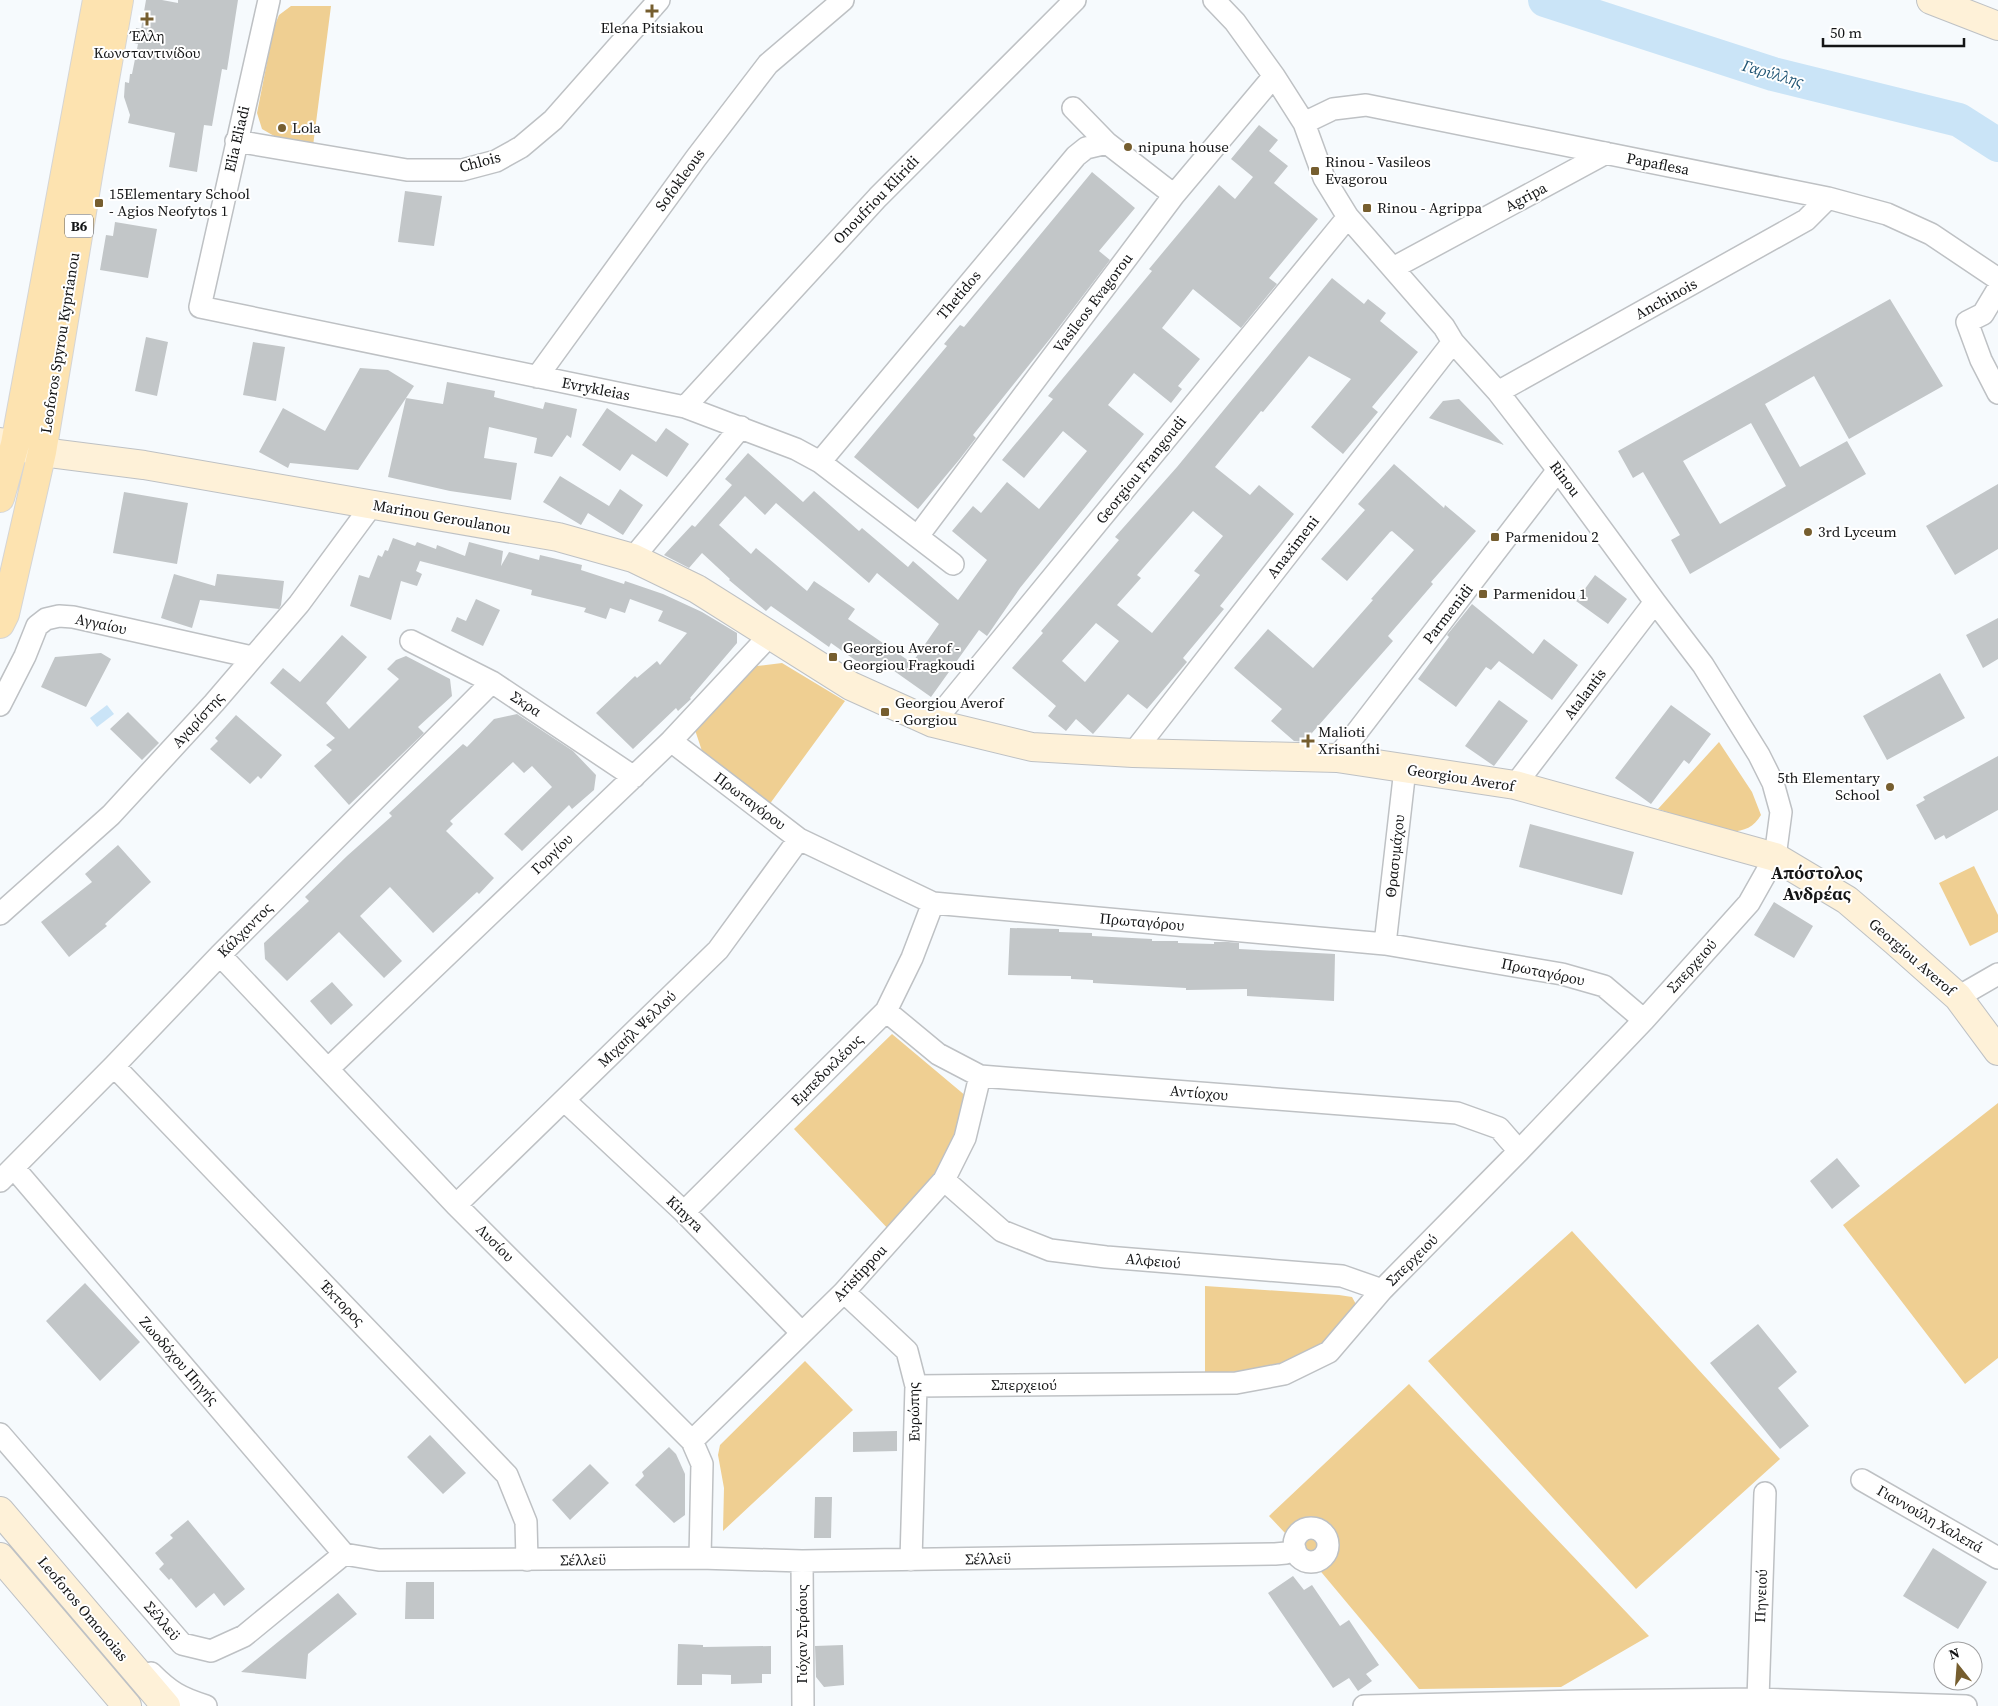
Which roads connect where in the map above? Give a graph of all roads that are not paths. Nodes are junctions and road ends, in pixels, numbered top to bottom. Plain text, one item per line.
1 (97, 0) edge
2 (119, 0) edge
3 (268, 0) edge
4 (659, 0) edge
5 (843, 0) edge
6 (1075, 0) edge
7 (1214, 0) edge
8 (1931, 0) edge
9 (1998, 26) edge
10 (1274, 76) junction
11 (1073, 108) dead end
12 (1304, 123) junction
13 (236, 141) junction
14 (1107, 143) junction
15 (1606, 153) junction
16 (1174, 195) junction
17 (1828, 198) junction
18 (1348, 217) junction
19 (1393, 268) junction
20 (1998, 279) edge
21 (1998, 290) edge
22 (200, 307) joint
23 (1453, 342) junction
24 (537, 377) junction
25 (1498, 392) junction
26 (1998, 393) edge
27 (685, 407) junction
28 (741, 427) junction
29 (8, 443) edge
30 (42, 452) junction
31 (820, 462) junction
32 (1558, 470) junction
33 (0, 498) edge
34 (372, 505) junction
35 (918, 536) junction
36 (633, 558) junction
37 (953, 564) dead end
38 (1654, 602) junction
39 (0, 624) edge
40 (771, 634) junction
41 (411, 641) dead end
42 (252, 657) junction
43 (492, 682) junction
44 (850, 686) joint
45 (0, 705) edge
46 (933, 723) junction
47 (671, 741) junction
48 (1133, 752) junction
49 (1337, 758) junction
50 (1404, 769) junction
51 (634, 777) junction
52 (1515, 785) junction
53 (799, 839) junction
54 (1775, 857) junction
55 (933, 903) junction
56 (0, 914) edge
57 (1385, 944) junction
58 (220, 954) junction
59 (1998, 974) edge
60 (1958, 997) junction
61 (886, 1011) junction
62 (1644, 1020) junction
63 (1998, 1051) edge
64 (114, 1066) junction
65 (328, 1069) junction
66 (980, 1076) junction
67 (564, 1100) junction
68 (1519, 1151) junction
69 (7, 1175) edge
70 (944, 1180) junction
71 (456, 1205) junction
72 (684, 1212) junction
73 (1382, 1290) junction
74 (844, 1292) junction
75 (801, 1332) junction
76 (916, 1386) junction
77 (0, 1434) edge
78 (692, 1441) junction
79 (1862, 1480) dead end
80 (1765, 1493) dead end
81 (0, 1511) edge
82 (1295, 1549) dead end
83 (1995, 1551) edge
84 (344, 1554) junction
85 (0, 1556) edge
86 (700, 1558) junction
87 (527, 1560) junction
88 (911, 1560) junction
89 (802, 1561) junction
90 (108, 1639) junction
91 (1758, 1700) junction
92 (1582, 1703) edge
93 (127, 1706) edge
94 (166, 1706) edge
95 (206, 1706) edge
96 (802, 1706) edge
97 (1364, 1706) edge
98 (1966, 1706) edge

1 - 29 main road, Leoforos Spyrou Kyprianou / B6
2 - 30 main road, Leoforos Spyrou Kyprianou / B6
3 - 13 street, Elia Eliadi
4 - 13 street, Chlois
5 - 24 street, Sofokleous
6 - 27 street, Onoufriou Kliridi
7 - 10 street, Rinou
8 - 9 street
10 - 12 street, Rinou
10 - 16 street, Vasileos Evagorou
11 - 14 street
12 - 15 street, Papaflesa
12 - 18 street, Rinou
13 - 22 street, Elia Eliadi
14 - 16 street
14 - 31 street, Thetidos
15 - 17 street, Papaflesa
15 - 19 street, Agripa
16 - 35 street, Vasileos Evagorou
17 - 20 street, Papaflesa
17 - 25 street, Anchinois
18 - 19 street, Rinou
18 - 46 street, Georgiou Frangoudi
19 - 23 street, Rinou
21 - 26 street
22 - 24 street, Evrykleias
23 - 25 street, Rinou
23 - 48 street, Anaximeni
24 - 27 street, Evrykleias
25 - 32 street, Rinou
27 - 28 street, Evrykleias
28 - 31 street, Evrykleias
28 - 36 street
29 - 30 street, Marinou Geroulanou
29 - 33 main road, Leoforos Spyrou Kyprianou / B6
30 - 34 street, Marinou Geroulanou
30 - 39 main road, Leoforos Spyrou Kyprianou / B6
31 - 35 street, Evrykleias
32 - 38 street, Rinou
32 - 49 street, Parmenidi
34 - 36 street, Marinou Geroulanou
34 - 42 street, Αγαρίστης
35 - 37 street, Evrykleias
36 - 40 street, Marinou Geroulanou
38 - 52 street, Atalantis
38 - 54 street, Rinou
40 - 44 street, Marinou Geroulanou
40 - 47 street, Γοργίου
41 - 43 street, Σκρα
42 - 45 street, Αγγαίου
42 - 56 street, Αγαρίστης
43 - 51 street, Σκρα
43 - 58 street, Κάλχαντος
44 - 46 street, Georgiou Averof
46 - 48 street, Georgiou Averof
47 - 51 street, Γοργίου
47 - 53 street, Πρωταγόρου
48 - 49 street, Georgiou Averof
49 - 50 street, Georgiou Averof
50 - 52 street, Georgiou Averof
50 - 57 street, Θρασυμάχου
51 - 65 street, Γοργίου
52 - 54 street, Georgiou Averof
53 - 55 street, Πρωταγόρου
53 - 67 street, Μιχαήλ Ψελλού
54 - 60 street, Georgiou Averof
54 - 62 street, Σπερχειού
55 - 57 street, Πρωταγόρου
55 - 61 street, Εμπεδοκλέους
57 - 62 street, Πρωταγόρου
58 - 64 street, Κάλχαντος
58 - 65 street, Λυσίου
59 - 60 street
60 - 63 street, Georgiou Averof
61 - 66 street, Αντίοχου
61 - 72 street, Εμπεδοκλέους
62 - 68 street, Σπερχειού
64 - 69 street, Κάλχαντος
64 - 87 street, Έκτορος
65 - 71 street, Λυσίου
66 - 68 street, Αντίοχου
66 - 70 street, Aristippou
67 - 71 street, Μιχαήλ Ψελλού
67 - 72 street, Kinyra
68 - 73 street, Σπερχειού
69 - 84 street, Ζωοδόχου Πηγής
70 - 73 street, Αλφειού
70 - 74 street, Aristippou
71 - 78 street, Λυσίου
72 - 75 street, Kinyra
73 - 76 street, Σπερχειού
74 - 75 street, Aristippou
74 - 76 street, Ευρώπης
75 - 78 street, Aristippou
76 - 88 street, Ευρώπης
77 - 84 street, Σέλλεϋ
78 - 86 street, Λυσίου
79 - 83 street, Γιαννούλη Χαλεπά
80 - 91 street, Πηνειού
81 - 90 street, Leoforos Omonoias
82 - 88 street, Σέλλεϋ
84 - 87 street, Σέλλεϋ
85 - 93 street, Leoforos Omonoias
86 - 87 street, Σέλλεϋ
86 - 89 street, Σέλλεϋ
88 - 89 street, Σέλλεϋ
89 - 96 street, Γιόχαν Στράους
90 - 94 street, Leoforos Omonoias
90 - 95 street
91 - 92 street
91 - 98 street
92 - 97 street

